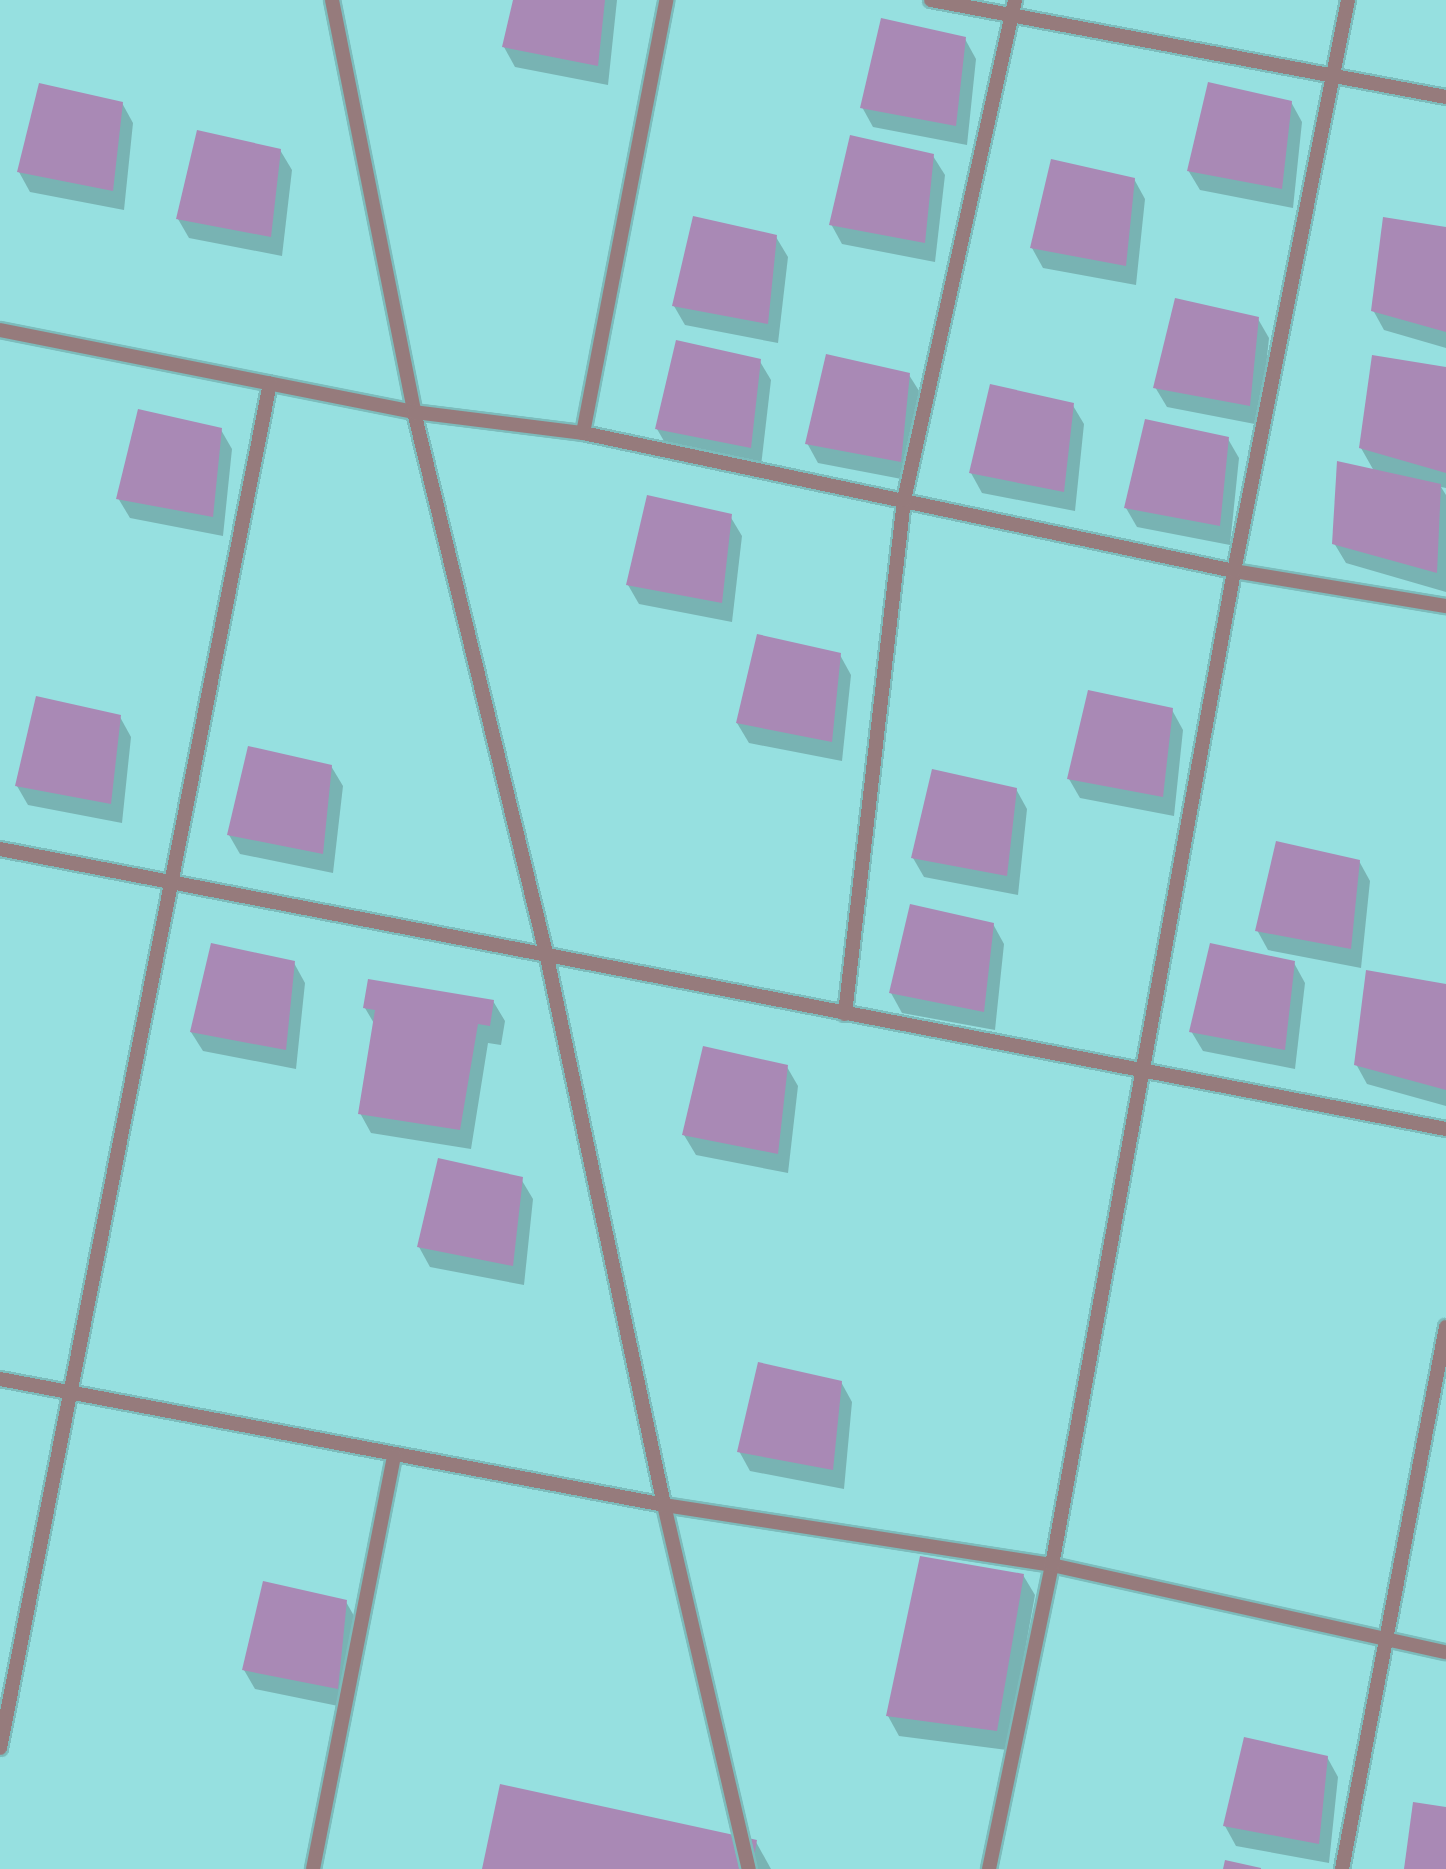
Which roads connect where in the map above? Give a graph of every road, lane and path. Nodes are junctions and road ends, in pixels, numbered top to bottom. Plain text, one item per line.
1 (332, 0) edge
2 (666, 0) edge
3 (931, 0) edge
4 (1016, 0) edge
5 (1348, 0) edge
6 (1012, 16) junction
7 (1333, 74) junction
8 (1446, 97) edge
9 (0, 330) edge
10 (270, 383) junction
11 (414, 412) junction
12 (583, 433) junction
13 (904, 500) junction
14 (1234, 571) junction
15 (1446, 606) edge
16 (0, 849) edge
17 (171, 883) junction
18 (546, 953) junction
19 (845, 1014) junction
20 (1140, 1068) junction
21 (1446, 1129) edge
22 (1446, 1327) edge
23 (0, 1379) edge
24 (70, 1393) junction
25 (394, 1457) junction
26 (664, 1505) junction
27 (1052, 1565) junction
28 (1386, 1639) junction
29 (1446, 1652) edge
30 (0, 1748) edge
31 (313, 1869) edge
32 (749, 1869) edge
33 (989, 1869) edge
34 (1342, 1869) edge

1 - 11 street
2 - 12 street
3 - 6 street
4 - 6 street
5 - 7 street
6 - 7 street
6 - 13 street
7 - 8 street
7 - 14 street
9 - 10 street
10 - 11 street
10 - 17 street
11 - 12 street
11 - 18 street
12 - 13 street
13 - 14 street
13 - 19 street
14 - 15 street
14 - 20 street
16 - 17 street
17 - 18 street
17 - 24 street
18 - 19 street
18 - 26 street
19 - 20 street
20 - 21 street
20 - 27 street
22 - 28 street
23 - 24 street
24 - 25 street
24 - 30 street
25 - 26 street
25 - 31 street
26 - 27 street
26 - 32 street
27 - 28 street
27 - 33 street
28 - 29 street
28 - 34 street

